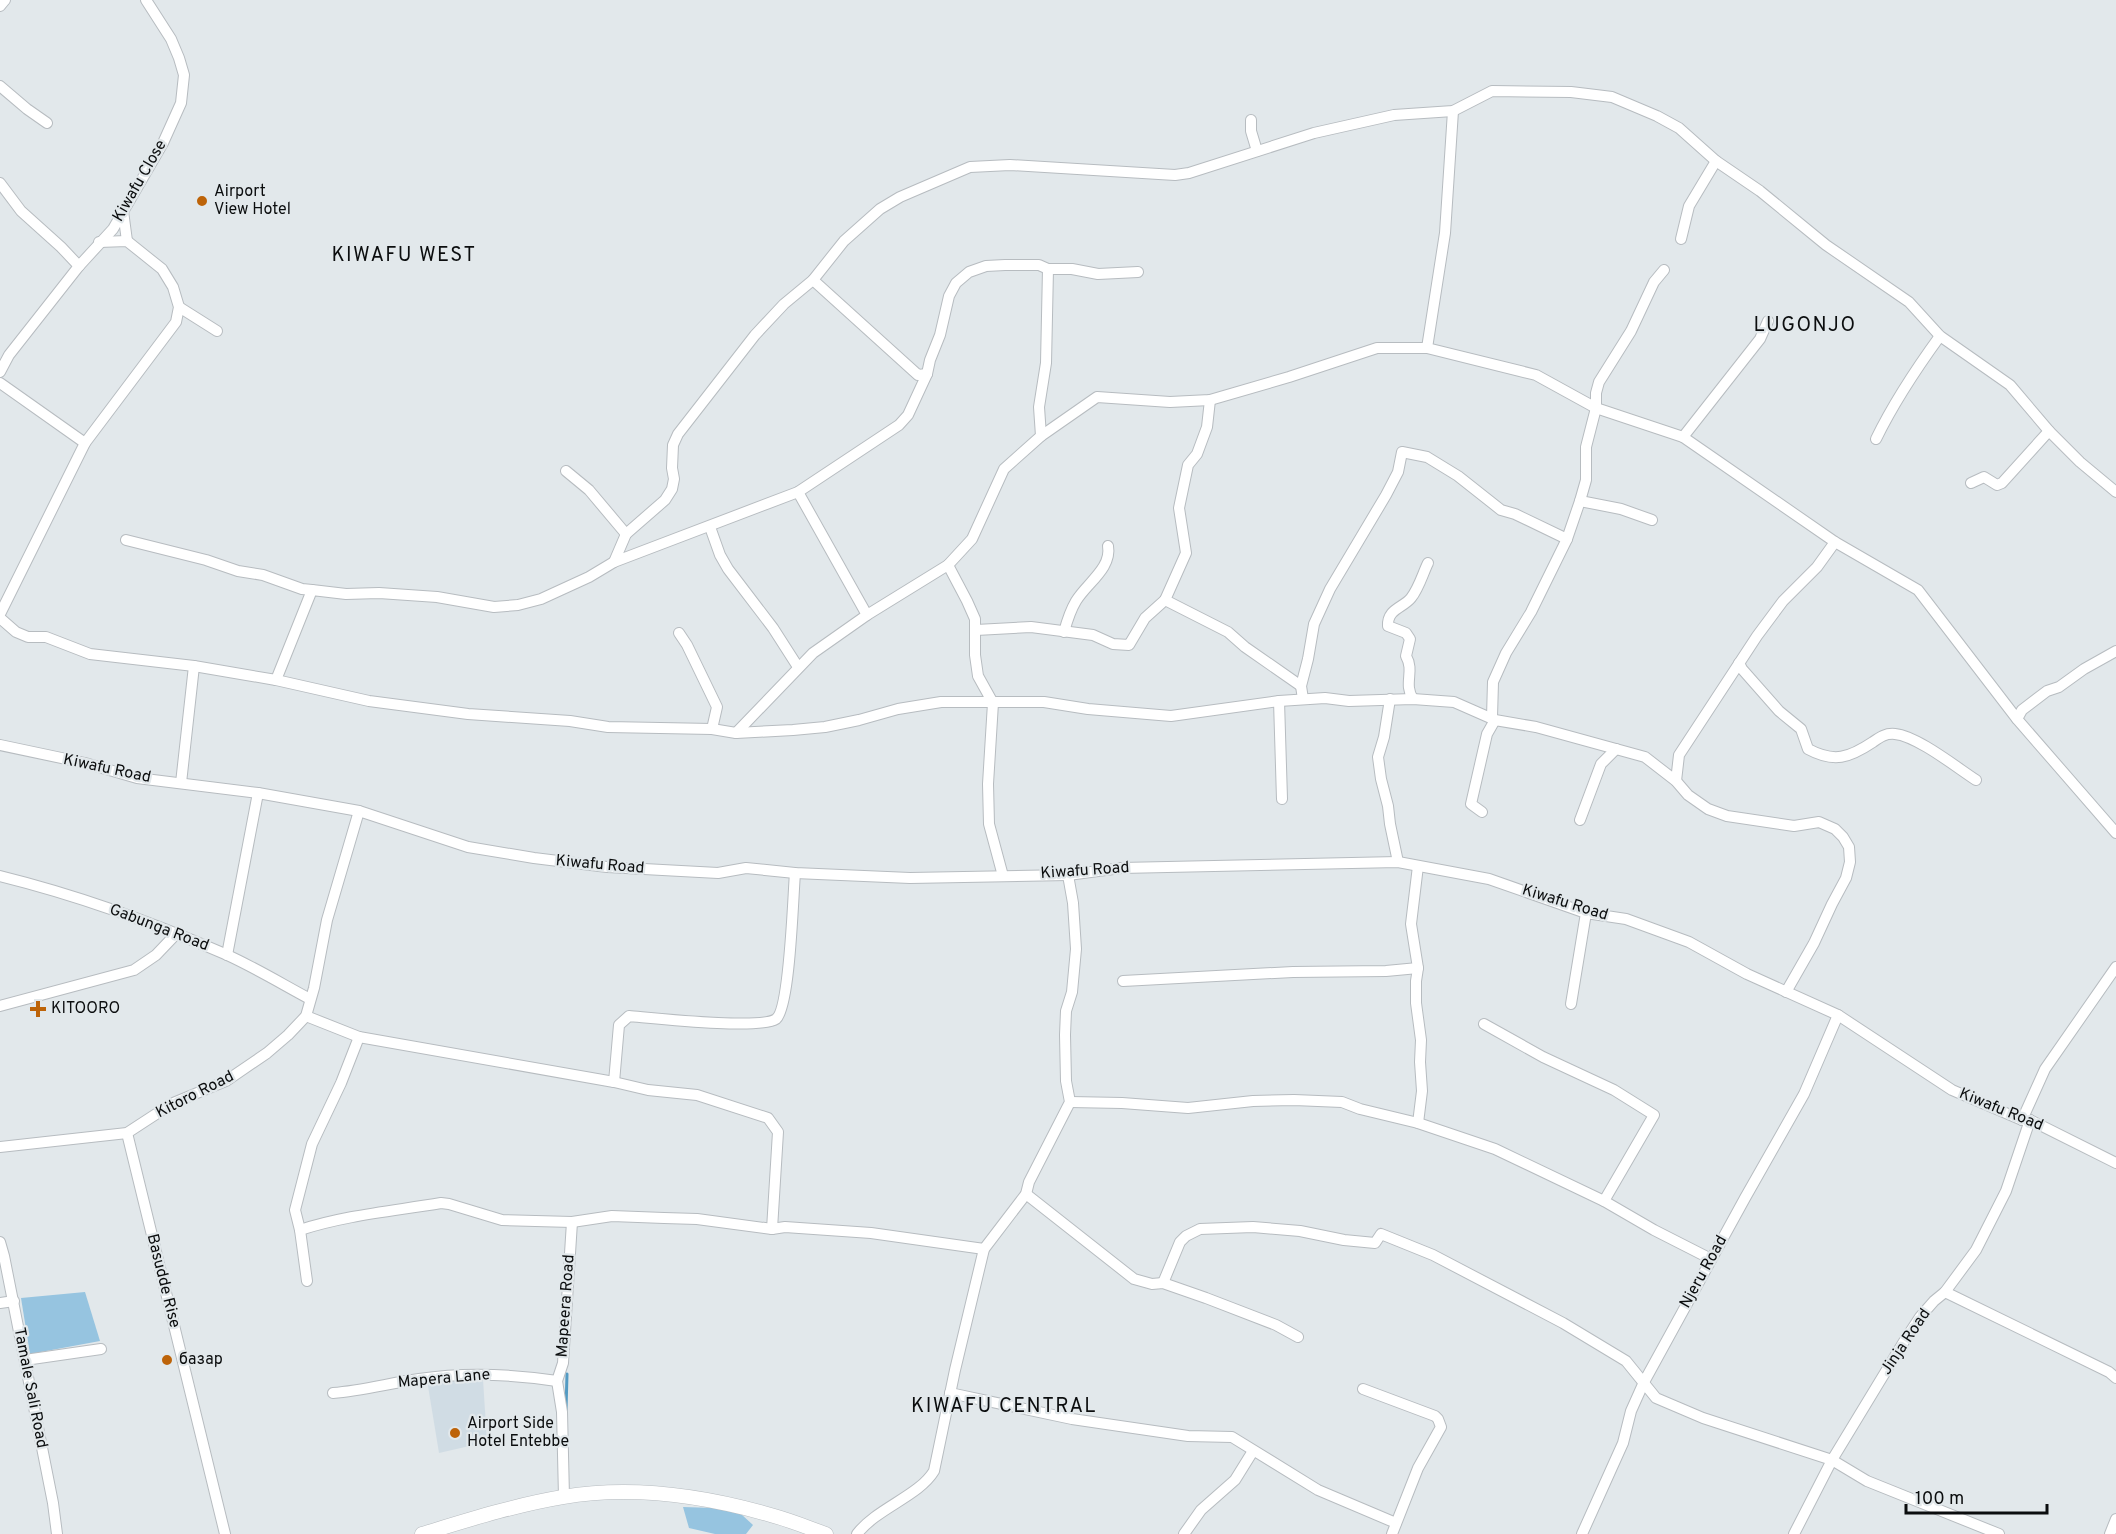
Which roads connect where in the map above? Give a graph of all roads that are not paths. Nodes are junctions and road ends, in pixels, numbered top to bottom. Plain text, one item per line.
1 (5, 0) edge
2 (146, 0) edge
3 (0, 6) edge
4 (0, 86) edge
5 (1453, 111) junction
6 (1251, 120) dead end
7 (47, 123) dead end
8 (1257, 151) junction
9 (1716, 161) junction
10 (0, 183) edge
11 (123, 211) junction
12 (1681, 239) dead end
13 (127, 241) junction
14 (99, 242) junction
15 (79, 266) junction
16 (1048, 269) junction
17 (1664, 270) dead end
18 (1138, 272) dead end
19 (813, 280) junction
20 (179, 308) junction
21 (1768, 321) dead end
22 (217, 331) dead end
23 (1940, 336) junction
24 (1427, 348) junction
25 (4, 353) edge
26 (0, 372) edge
27 (927, 374) junction
28 (0, 383) edge
29 (1210, 400) junction
30 (1596, 408) junction
31 (2049, 431) junction
32 (1041, 436) junction
33 (1683, 437) junction
34 (1876, 439) dead end
35 (86, 443) junction
36 (566, 471) dead end
37 (1971, 483) dead end
38 (798, 492) junction
39 (2116, 492) edge
40 (1580, 501) junction
41 (1652, 520) dead end
42 (710, 526) junction
43 (626, 534) junction
44 (126, 540) dead end
45 (1567, 540) junction
46 (1835, 542) junction
47 (1108, 546) dead end
48 (614, 562) junction
49 (1428, 563) dead end
50 (948, 566) junction
51 (312, 590) junction
52 (1165, 600) junction
53 (867, 615) junction
54 (0, 616) edge
55 (976, 630) junction
56 (1064, 632) junction
57 (679, 633) dead end
58 (2116, 651) edge
59 (1739, 663) junction
60 (194, 666) junction
61 (798, 668) junction
62 (276, 681) junction
63 (1301, 686) junction
64 (1303, 699) junction
65 (1390, 699) junction
66 (1413, 699) junction
67 (1279, 701) junction
68 (993, 703) junction
69 (1493, 718) junction
70 (2017, 719) junction
71 (712, 729) junction
72 (736, 733) junction
73 (0, 745) edge
74 (1616, 749) junction
75 (1977, 780) dead end
76 (1676, 781) junction
77 (181, 783) junction
78 (258, 793) junction
79 (1282, 799) dead end
80 (359, 811) junction
81 (1482, 812) dead end
82 (1580, 820) dead end
83 (2116, 833) edge
84 (1398, 862) junction
85 (1418, 866) junction
86 (795, 873) junction
87 (1068, 875) junction
88 (0, 876) edge
89 (1003, 876) junction
90 (1586, 913) junction
91 (176, 934) junction
92 (227, 955) junction
93 (2116, 967) edge
94 (1418, 968) junction
95 (1123, 981) dead end
96 (1786, 992) junction
97 (310, 999) junction
98 (1571, 1004) dead end
99 (0, 1006) edge
100 (1838, 1015) junction
101 (306, 1016) junction
102 (1484, 1024) dead end
103 (359, 1037) junction
104 (614, 1082) junction
105 (1070, 1102) junction
106 (2026, 1120) junction
107 (1418, 1122) junction
108 (127, 1133) junction
109 (0, 1147) edge
110 (2116, 1163) edge
111 (1026, 1194) junction
112 (1604, 1201) junction
113 (572, 1222) junction
114 (772, 1228) junction
115 (300, 1230) junction
116 (0, 1242) edge
117 (984, 1249) junction
118 (1711, 1259) junction
119 (307, 1281) dead end
120 (1163, 1283) junction
121 (1945, 1292) junction
122 (14, 1301) junction
123 (0, 1302) edge
124 (1298, 1337) dead end
125 (101, 1348) dead end
126 (25, 1359) junction
127 (2116, 1378) edge
128 (557, 1381) junction
129 (1644, 1382) junction
130 (1363, 1389) dead end
131 (333, 1393) dead end
132 (950, 1393) junction
133 (1253, 1451) junction
134 (1832, 1460) junction
135 (564, 1497) junction
136 (2116, 1519) edge
137 (1394, 1529) edge
138 (57, 1534) edge
139 (225, 1534) edge
140 (422, 1534) edge
141 (826, 1534) edge
142 (857, 1534) edge
143 (1184, 1534) edge
144 (1582, 1534) edge
145 (1794, 1534) edge
146 (2000, 1534) edge
147 (2110, 1534) edge

1 - 3 street
2 - 11 street, Kiwafu Close
4 - 7 street
5 - 8 street
5 - 9 street
5 - 24 street
6 - 8 street
8 - 19 street
9 - 12 street
9 - 23 street
10 - 15 street
11 - 13 street
11 - 14 street, Kiwafu Close
13 - 14 street
13 - 20 street
14 - 15 street, Kiwafu Close
15 - 25 street, Kiwafu Close
16 - 18 street
16 - 27 street
16 - 32 street
17 - 30 street
19 - 27 street
19 - 43 street
20 - 22 street
20 - 35 street
21 - 33 street
23 - 31 street
23 - 34 street
24 - 29 street
24 - 30 street
25 - 26 street, Kiwafu Close
27 - 38 street
28 - 35 street
29 - 32 street
29 - 52 street
30 - 33 street
30 - 40 street
31 - 37 street
31 - 39 street
32 - 50 street
33 - 46 street
35 - 54 street
36 - 43 street
38 - 42 street
38 - 53 street
40 - 41 street
40 - 45 street
42 - 48 street
42 - 61 street
43 - 48 street
44 - 51 street
45 - 63 street
45 - 69 street
46 - 59 street
46 - 70 street
47 - 56 street
48 - 51 street
49 - 66 street
50 - 53 street
50 - 55 street
51 - 62 street
52 - 56 street
52 - 63 street
53 - 61 street
54 - 60 street
55 - 56 street
55 - 68 street
57 - 71 street
58 - 70 street
59 - 75 street
59 - 76 street
60 - 62 street
60 - 77 street
61 - 72 street
62 - 71 street
63 - 64 street
64 - 65 street
64 - 67 street
65 - 66 street
65 - 84 street
66 - 69 street
67 - 68 street
67 - 79 street
68 - 72 street
68 - 89 street
69 - 74 street
69 - 81 street
70 - 83 street
71 - 72 street
73 - 77 street, Kiwafu Road
74 - 76 street
74 - 82 street
76 - 96 street
77 - 78 street, Kiwafu Road
78 - 80 street, Kiwafu Road
78 - 92 street
80 - 86 street, Kiwafu Road
80 - 97 street
84 - 85 street, Kiwafu Road
84 - 87 street, Kiwafu Road
85 - 90 street, Kiwafu Road
85 - 94 street
86 - 89 street, Kiwafu Road
86 - 104 street
87 - 89 street, Kiwafu Road
87 - 105 street
88 - 91 street, Gabunga Road
90 - 96 street, Kiwafu Road
90 - 98 street
91 - 92 street, Gabunga Road
91 - 99 street
92 - 97 street, Gabunga Road
93 - 106 street, Jinja Road
94 - 95 street
94 - 107 street
96 - 100 street, Kiwafu Road
97 - 101 street
100 - 106 street, Kiwafu Road
100 - 118 street, Njeru Road
101 - 103 street
101 - 108 street, Kitoro Road
102 - 112 street
103 - 104 street
103 - 115 street
104 - 114 street
105 - 107 street
105 - 111 street
106 - 110 street, Kiwafu Road
106 - 121 street, Jinja Road
107 - 112 street
108 - 109 street, Kitoro Road
108 - 139 street, Basudde Rise
111 - 117 street
111 - 120 street
112 - 118 street
113 - 114 street
113 - 115 street
113 - 128 street, Mapeera Road
114 - 117 street
115 - 119 street
116 - 122 street, Tamale Sali Road
117 - 132 street
118 - 129 street, Njeru Road
120 - 124 street
120 - 129 street
121 - 127 street
121 - 134 street, Jinja Road
122 - 123 street
122 - 126 street, Tamale Sali Road
125 - 126 street
126 - 138 street, Tamale Sali Road
128 - 131 street, Mapera Lane
128 - 135 street, Mapeera Road
129 - 134 street
129 - 144 street, Njeru Road
130 - 137 street
132 - 133 street
132 - 142 street
133 - 137 street
133 - 143 street
134 - 145 street, Jinja Road
134 - 146 street
135 - 140 street
135 - 141 street
136 - 147 street

